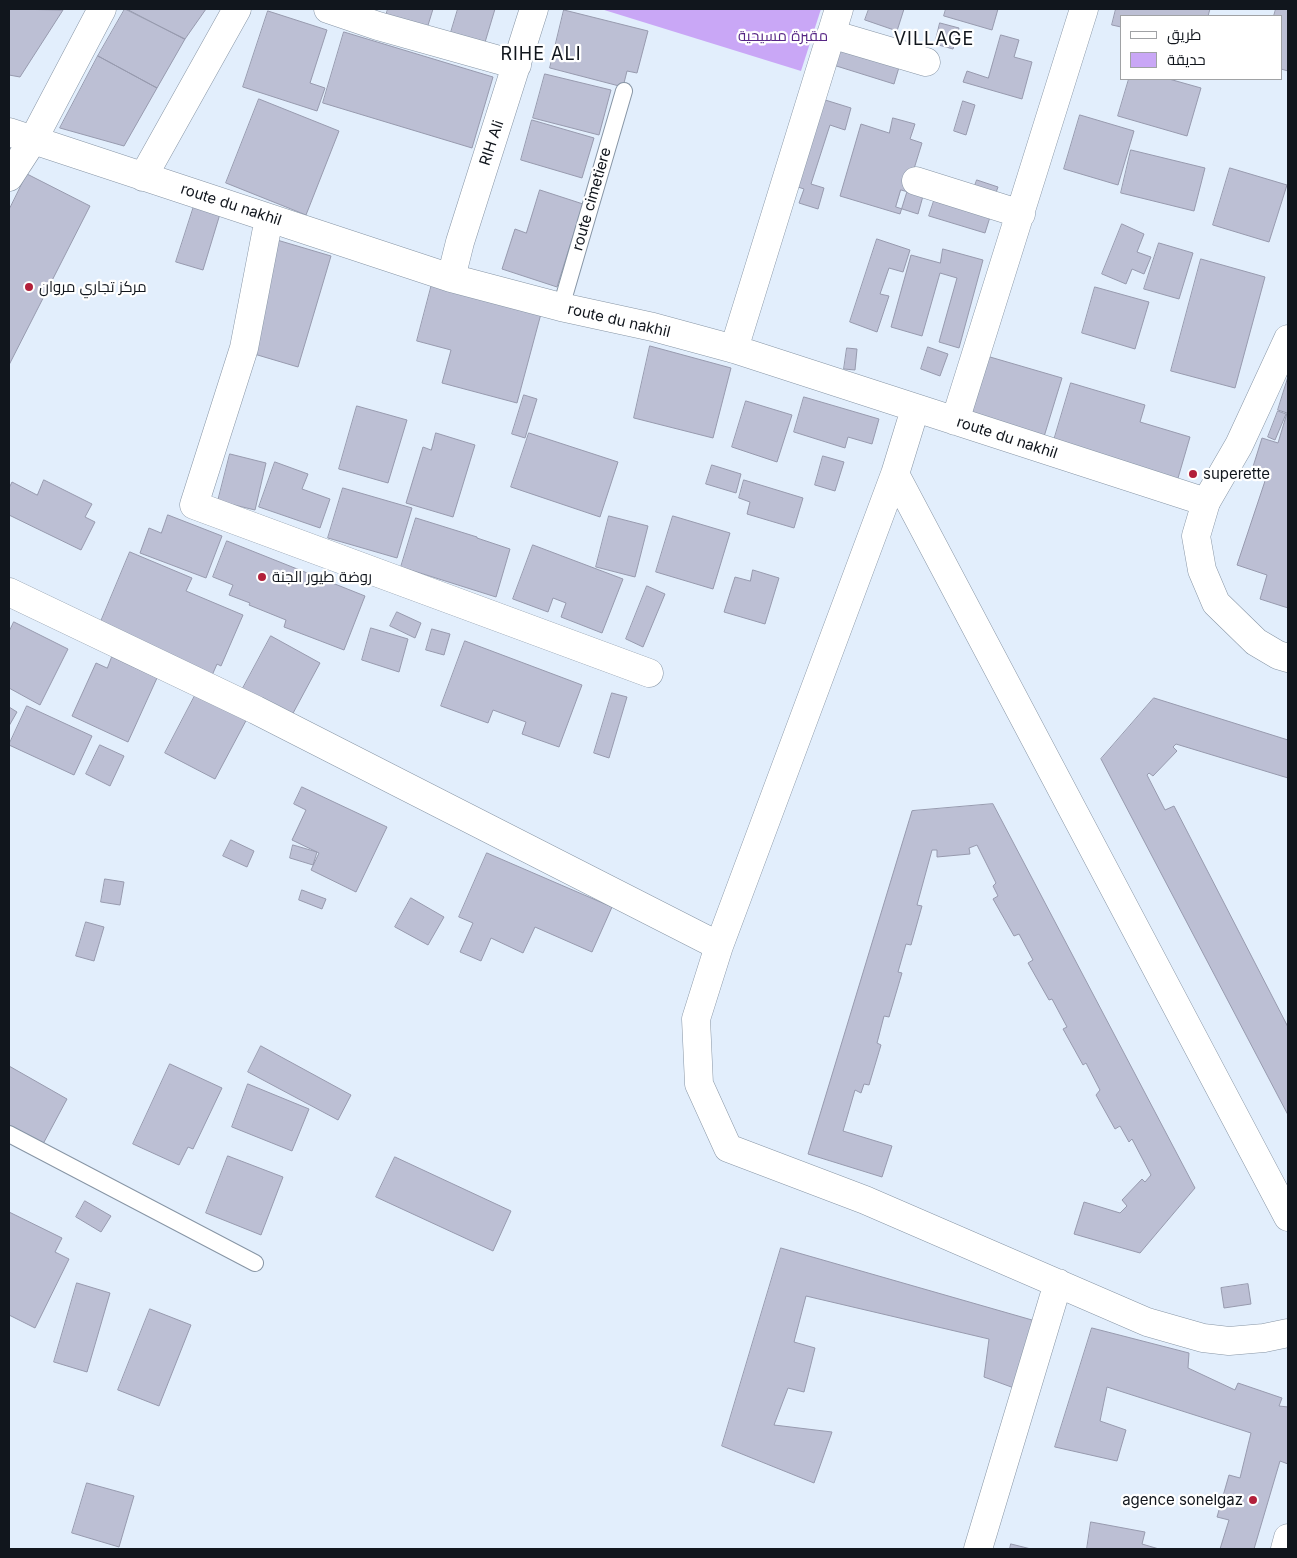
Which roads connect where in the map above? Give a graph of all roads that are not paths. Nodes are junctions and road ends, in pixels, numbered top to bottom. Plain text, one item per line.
1 (102, 9) edge
2 (237, 9) edge
3 (328, 9) edge
4 (534, 9) edge
5 (1084, 9) edge
6 (835, 21) edge
7 (926, 62) dead end
8 (516, 65) junction
9 (624, 91) dead end
10 (21, 136) edge
11 (143, 176) junction
12 (9, 177) edge
13 (916, 181) dead end
14 (1021, 214) junction
15 (269, 218) junction
16 (450, 278) junction
17 (561, 307) junction
18 (1288, 339) edge
19 (734, 349) junction
20 (915, 409) junction
21 (955, 421) junction
22 (895, 474) junction
23 (1206, 502) junction
24 (9, 592) edge
25 (1288, 658) edge
26 (649, 673) dead end
27 (719, 946) junction
28 (9, 1134) edge
29 (1288, 1217) edge
30 (256, 1263) dead end
31 (1058, 1283) junction
32 (1288, 1333) edge
33 (1288, 1538) edge
34 (978, 1549) edge
35 (1285, 1549) edge

1 - 10 street
2 - 11 street
3 - 8 street
4 - 8 street, RIH Ali
5 - 14 street
6 - 7 street
6 - 19 street
8 - 16 street, RIH Ali
9 - 17 lane, route cimetiere
10 - 11 street, route du nakhil
10 - 12 street
11 - 15 street, route du nakhil
13 - 14 street
14 - 21 street
15 - 16 street, route du nakhil
15 - 26 street
16 - 17 street, route du nakhil
17 - 19 street, route du nakhil
18 - 23 street
19 - 20 street, route du nakhil
20 - 21 street, route du nakhil
20 - 22 street
21 - 23 street, route du nakhil
22 - 27 street
22 - 29 street
23 - 25 street
24 - 27 street
27 - 31 street
28 - 30 lane
31 - 32 street
31 - 34 street
33 - 35 street

